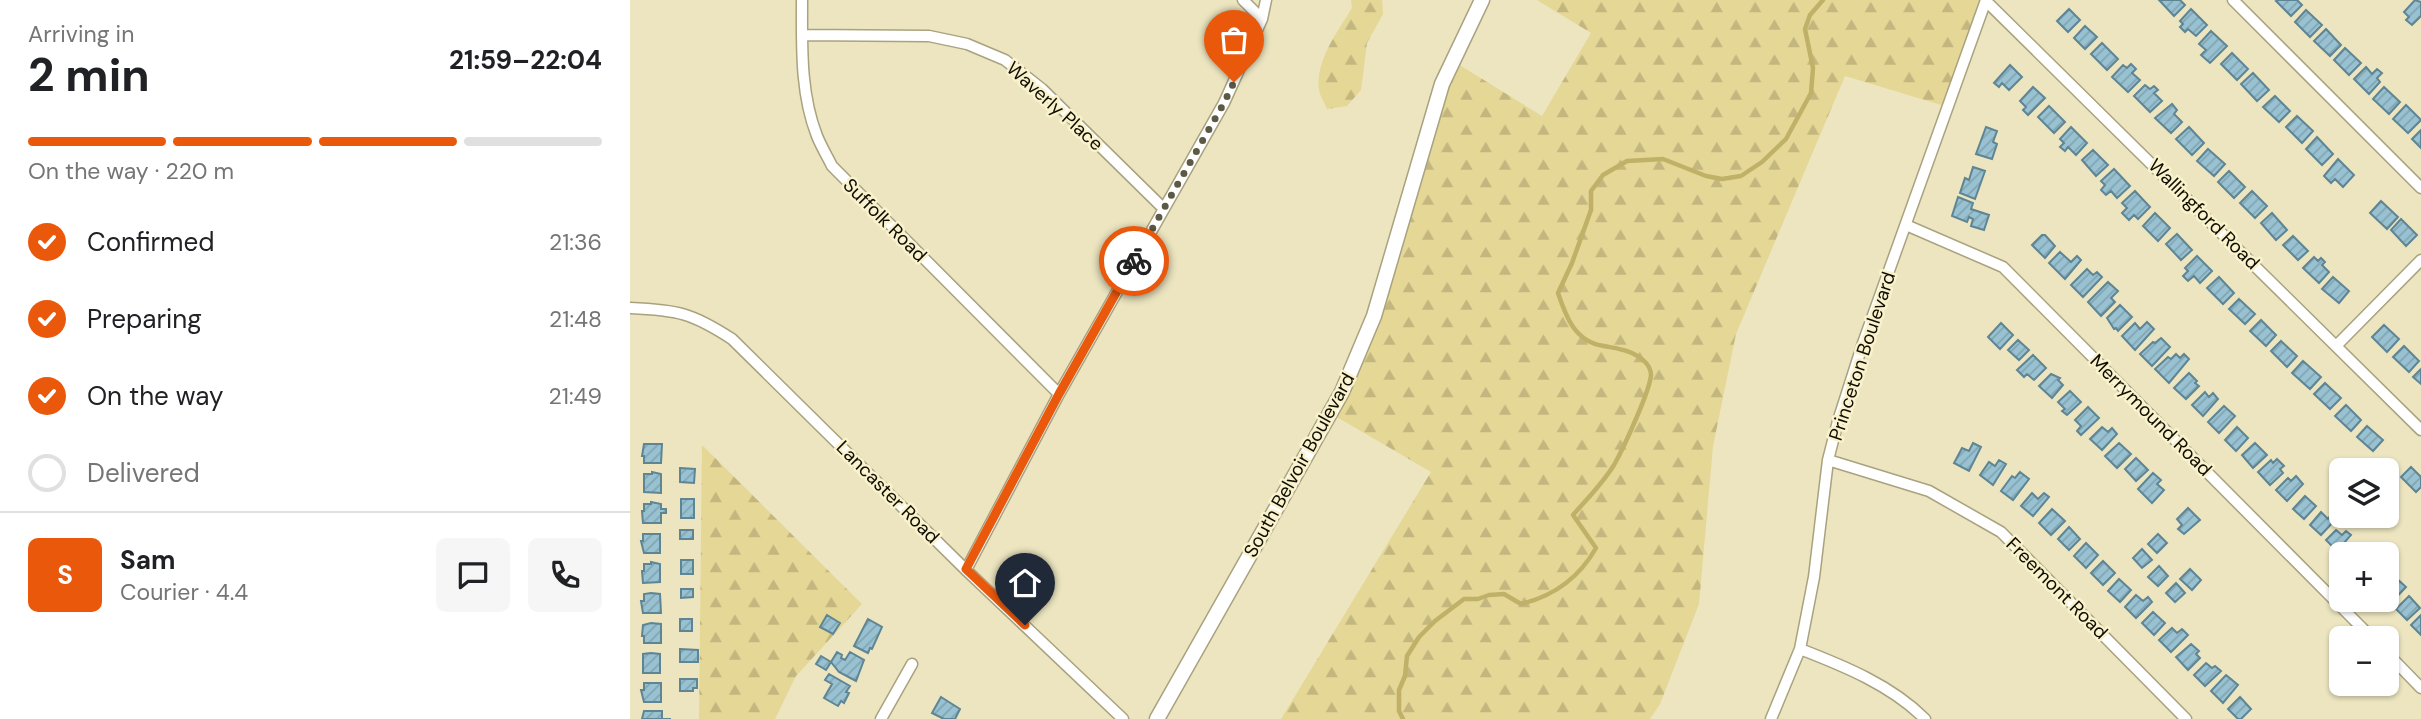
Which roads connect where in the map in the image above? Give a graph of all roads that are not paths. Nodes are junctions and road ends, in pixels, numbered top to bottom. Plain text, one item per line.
1 (802, 0) edge
2 (1243, 0) edge
3 (1266, 0) edge
4 (1482, 0) edge
5 (1986, 0) edge
6 (2233, 0) edge
7 (1262, 19) junction
8 (802, 35) junction
9 (2421, 188) edge
10 (1164, 209) junction
11 (1906, 225) junction
12 (2421, 260) edge
13 (630, 308) edge
14 (2337, 345) junction
15 (1059, 394) junction
16 (2421, 430) edge
17 (1828, 460) junction
18 (966, 569) junction
19 (2359, 626) edge
20 (1800, 649) junction
21 (912, 664) dead end
22 (2399, 665) edge
23 (2421, 688) edge
24 (881, 719) edge
25 (1123, 719) edge
26 (1157, 719) edge
27 (1771, 719) edge
28 (1925, 719) edge
29 (2186, 719) edge

1 - 8 street, Suffolk Road
2 - 7 street
3 - 7 street
4 - 26 street, South Belvoir Boulevard
5 - 11 street, Princeton Boulevard
5 - 14 street, Wallingford Road
6 - 9 street
7 - 10 street
8 - 10 street, Waverly Place
8 - 15 street, Suffolk Road
10 - 15 street
11 - 17 street, Princeton Boulevard
11 - 19 street, Merrymound Road
12 - 14 street
13 - 18 street, Lancaster Road
14 - 16 street, Wallingford Road
15 - 18 street
17 - 20 street, Princeton Boulevard
17 - 29 street, Freemont Road
18 - 25 street, Lancaster Road
20 - 27 street, Princeton Boulevard
20 - 28 street
21 - 24 street
22 - 23 street

